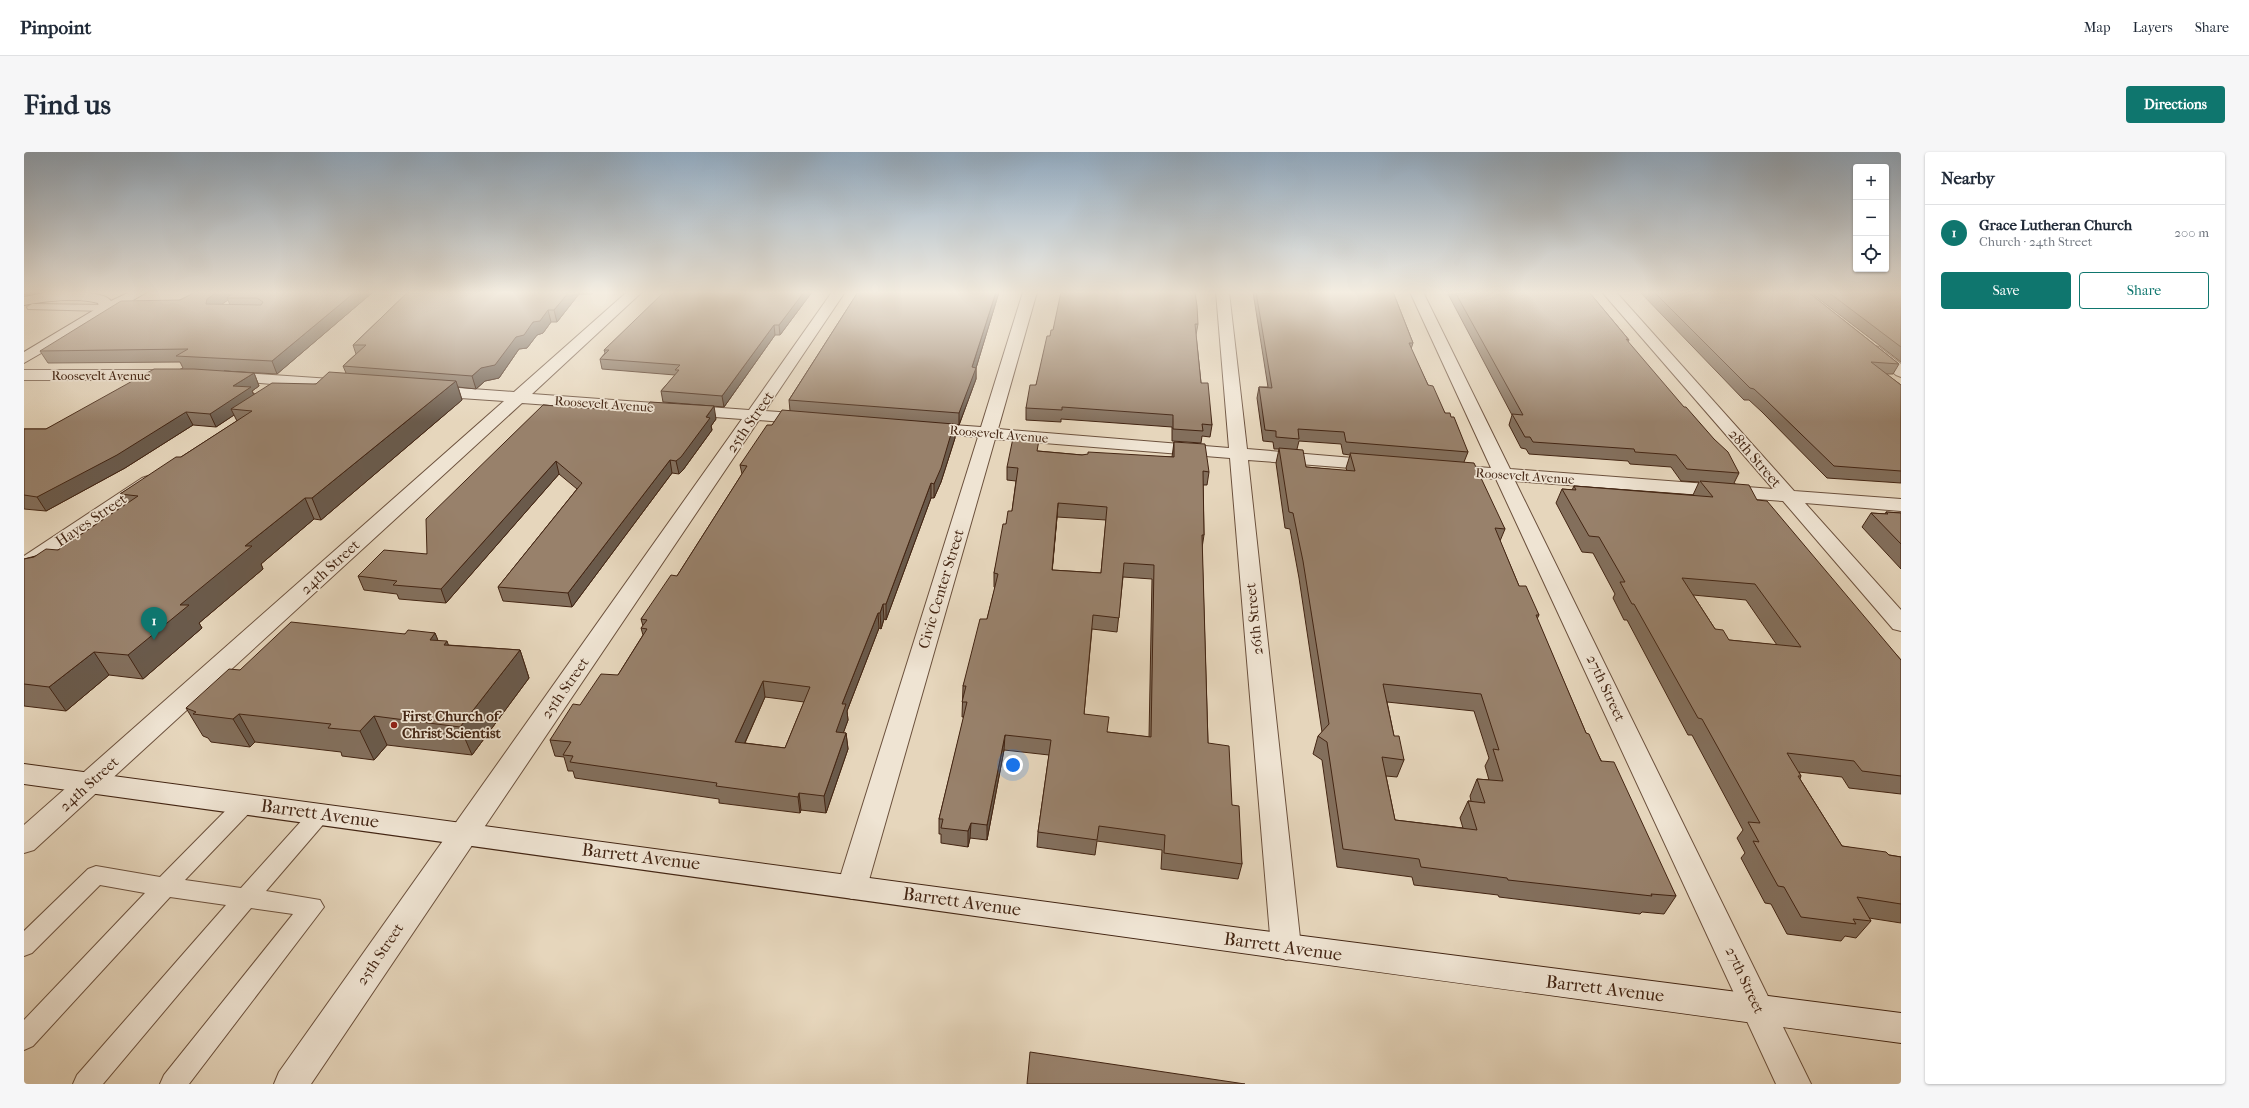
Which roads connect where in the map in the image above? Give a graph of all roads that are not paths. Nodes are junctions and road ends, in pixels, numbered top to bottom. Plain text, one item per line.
1 (62, 335) edge
2 (587, 335) edge
3 (809, 335) edge
4 (1017, 335) edge
5 (1227, 335) edge
6 (1437, 335) edge
7 (1647, 335) edge
8 (1865, 343) edge
9 (24, 358) edge
10 (1901, 372) edge
11 (24, 375) edge
12 (298, 382) junction
13 (361, 386) edge
14 (417, 390) edge
15 (518, 398) junction
16 (271, 399) edge
17 (755, 415) junction
18 (825, 420) edge
19 (911, 427) edge
20 (988, 434) junction
21 (1237, 454) junction
22 (1394, 466) edge
23 (1433, 469) edge
24 (161, 473) edge
25 (1504, 475) junction
26 (1789, 497) junction
27 (1901, 505) edge
28 (24, 565) edge
29 (1901, 624) edge
30 (24, 774) edge
31 (89, 783) junction
32 (245, 804) junction
33 (320, 814) junction
34 (463, 834) junction
35 (24, 842) edge
36 (165, 887) junction
37 (852, 887) junction
38 (246, 898) junction
39 (24, 946) edge
40 (1286, 947) junction
41 (1758, 1009) junction
42 (1901, 1028) edge
43 (24, 1038) edge
44 (86, 1084) edge
45 (173, 1084) edge
46 (291, 1084) edge
47 (1794, 1084) edge

1 - 9 street
2 - 15 street, 24th Street
3 - 17 street, 25th Street
4 - 20 street, Civic Center Street
5 - 21 street, 26th Street
6 - 25 street, 27th Street
7 - 26 street, 28th Street
8 - 10 street
11 - 12 street, Roosevelt Avenue
12 - 13 street, Roosevelt Avenue
12 - 16 street
14 - 15 street, Roosevelt Avenue
15 - 17 street, Roosevelt Avenue
15 - 31 street, 24th Street
17 - 18 street, Roosevelt Avenue
17 - 34 street, 25th Street
19 - 20 street, Roosevelt Avenue
20 - 21 street, Roosevelt Avenue
20 - 37 street, Civic Center Street
21 - 22 street, Roosevelt Avenue
21 - 40 street, 26th Street
23 - 25 street, Roosevelt Avenue
24 - 28 street, Hayes Street
25 - 26 street, Roosevelt Avenue
25 - 41 street, 27th Street
26 - 27 street, Roosevelt Avenue
26 - 29 street, 28th Street
30 - 31 street, Barrett Avenue
31 - 32 street, Barrett Avenue
31 - 35 street, 24th Street
32 - 33 street, Barrett Avenue
32 - 36 lane
33 - 34 street, Barrett Avenue
33 - 38 lane
34 - 37 street, Barrett Avenue
34 - 46 street, 25th Street
36 - 38 lane
36 - 39 lane
36 - 43 lane
37 - 40 street, Barrett Avenue
38 - 44 lane
38 - 45 lane
40 - 41 street, Barrett Avenue
41 - 42 street, Barrett Avenue
41 - 47 street, 27th Street

